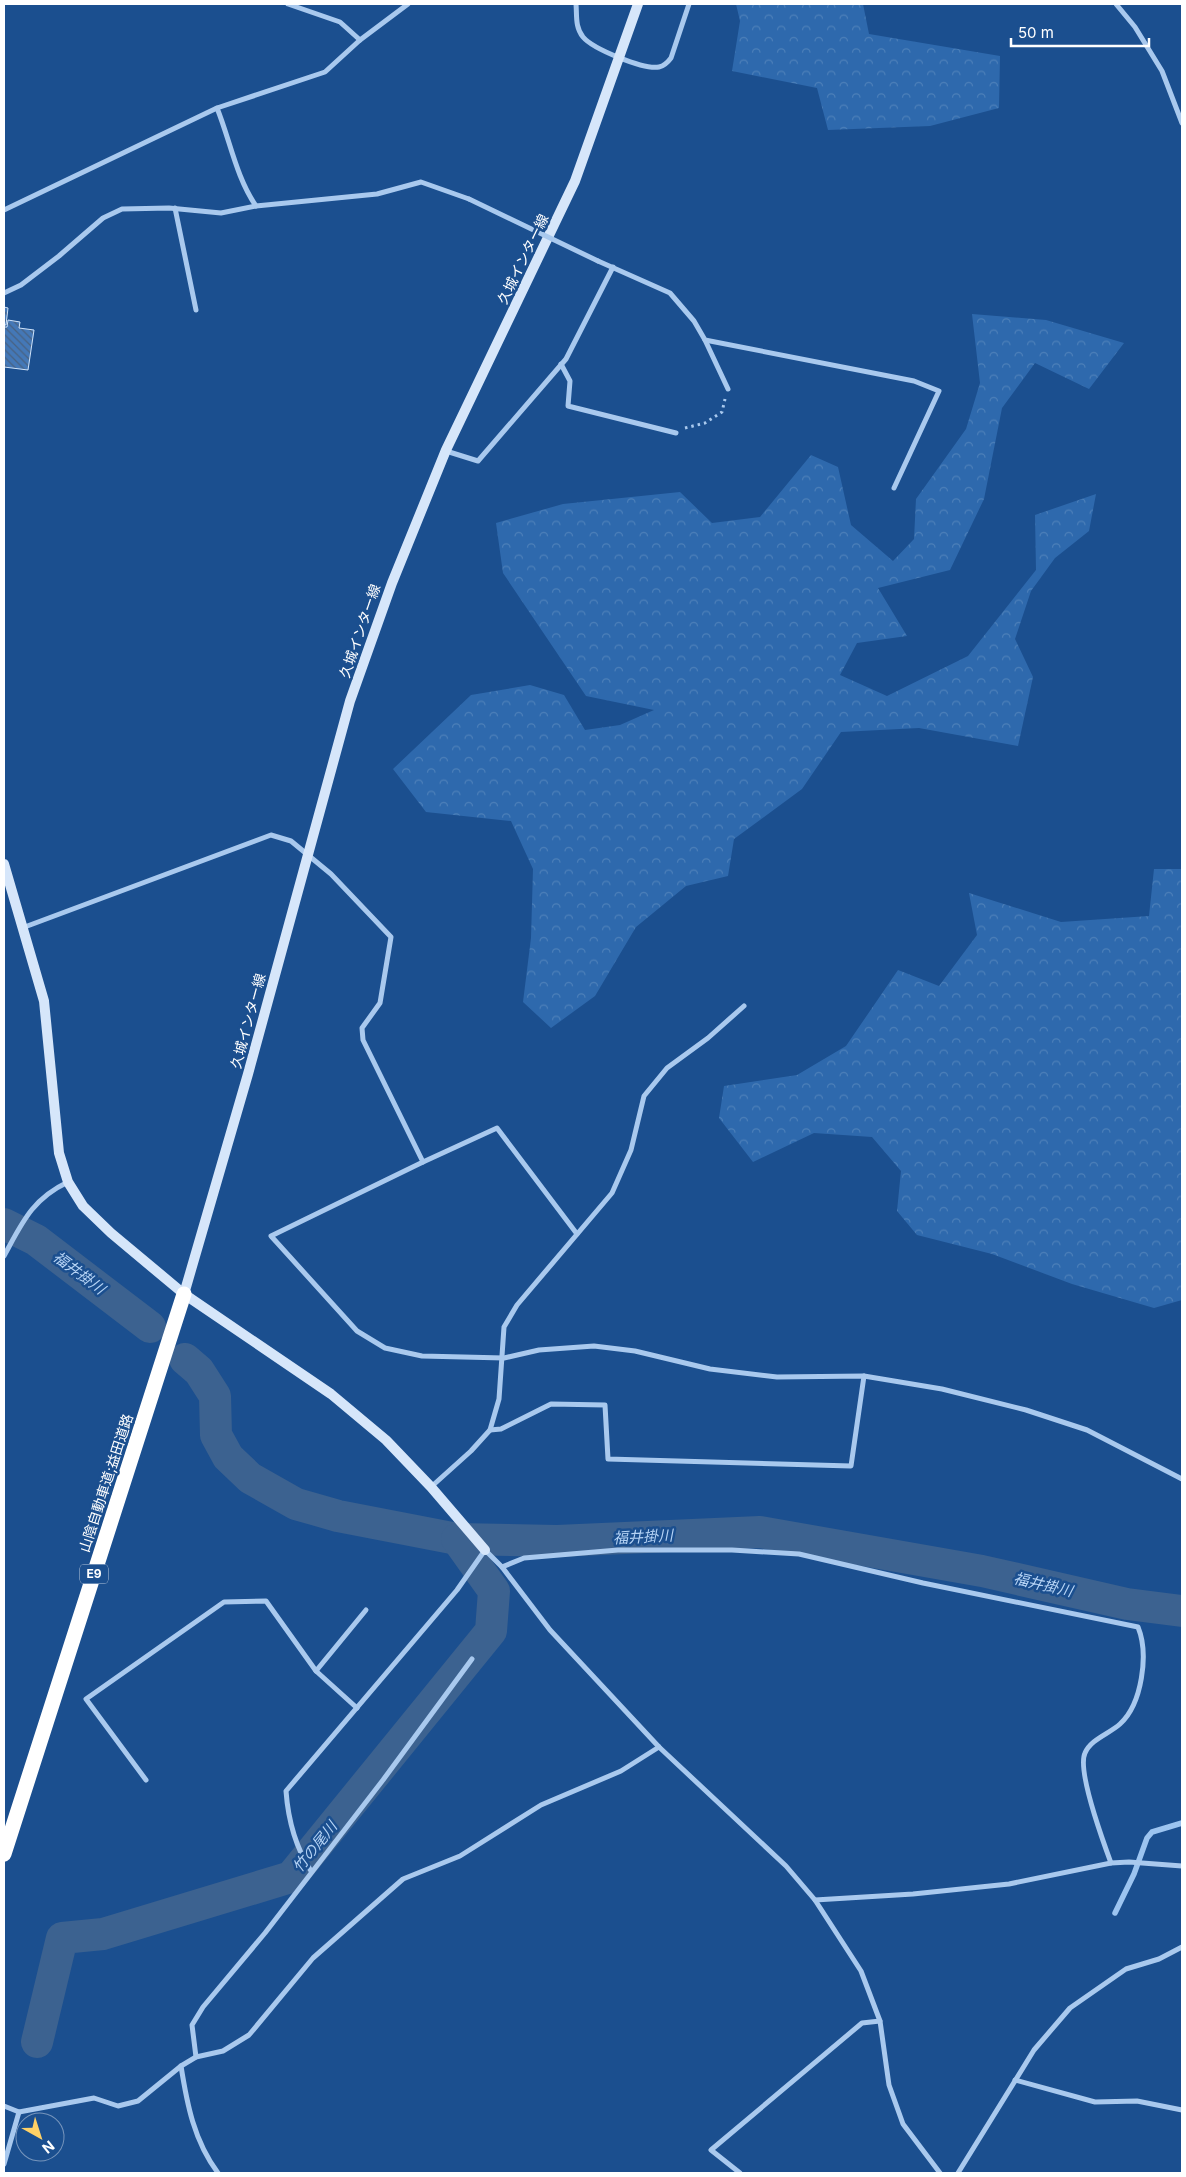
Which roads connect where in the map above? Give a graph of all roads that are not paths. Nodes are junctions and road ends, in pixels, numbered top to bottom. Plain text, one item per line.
1 (288, 4) edge
2 (408, 4) edge
3 (576, 4) edge
4 (638, 4) edge
5 (689, 4) edge
6 (1116, 4) edge
7 (360, 40) junction
8 (620, 58) junction
9 (217, 108) junction
10 (1182, 123) edge
11 (256, 206) junction
12 (175, 208) junction
13 (4, 210) edge
14 (613, 267) junction
15 (4, 293) edge
16 (196, 310) dead end
17 (705, 340) junction
18 (561, 364) junction
19 (728, 389) road end
20 (676, 433) road end
21 (446, 450) junction
22 (894, 488) dead end
23 (308, 854) junction
24 (4, 864) edge
25 (22, 928) junction
26 (744, 1006) dead end
27 (423, 1162) junction
28 (68, 1182) junction
29 (577, 1234) junction
30 (4, 1256) edge
31 (184, 1294) junction
32 (504, 1358) junction
33 (864, 1376) junction
34 (490, 1430) junction
35 (1182, 1480) edge
36 (431, 1487) junction
37 (485, 1550) junction
38 (502, 1566) junction
39 (366, 1610) dead end
40 (472, 1659) dead end
41 (316, 1671) junction
42 (357, 1708) junction
43 (659, 1747) junction
44 (146, 1780) dead end
45 (4, 1854) edge
46 (1111, 1863) junction
47 (1182, 1866) edge
48 (311, 1871) junction
49 (815, 1900) junction
50 (1182, 1947) edge
51 (880, 2021) junction
52 (196, 2057) junction
53 (181, 2066) junction
54 (1015, 2080) junction
55 (4, 2106) edge
56 (1182, 2110) edge
57 (19, 2112) joint
58 (15, 2126) edge
59 (4, 2164) edge
60 (218, 2173) edge
61 (740, 2173) edge
62 (940, 2173) edge
63 (958, 2173) edge

1 - 7 street
2 - 7 street
3 - 8 street
4 - 8 main road, 久城インター線
5 - 8 street
6 - 10 street
7 - 9 street
8 - 21 main road, 久城インター線
9 - 11 street
9 - 13 street
11 - 12 street
11 - 14 street, bridge
12 - 15 street
12 - 16 street
14 - 17 street
14 - 18 street
17 - 19 street
17 - 22 street
18 - 20 street
18 - 21 street
21 - 23 main road, 久城インター線
23 - 25 street
23 - 27 street
23 - 31 main road, 久城インター線
24 - 25 main road
25 - 28 main road
26 - 29 street
27 - 29 street
27 - 32 street
28 - 30 street
28 - 31 main road
29 - 32 street
31 - 36 main road
31 - 45 highway, 山陰自動車道;益田道路 / E9
32 - 33 street
32 - 34 street
33 - 34 street
33 - 35 street
34 - 36 street
36 - 37 main road
37 - 38 street
37 - 42 street
38 - 43 street
38 - 46 street
39 - 41 street
40 - 48 street
41 - 42 street
41 - 44 street
42 - 48 street
43 - 49 street
43 - 52 street
46 - 47 street
46 - 49 street
48 - 52 street
49 - 51 street
50 - 54 street
51 - 61 street
51 - 62 street
52 - 53 street
53 - 57 street
53 - 60 street
54 - 56 street
54 - 63 street
55 - 57 street
58 - 59 street

